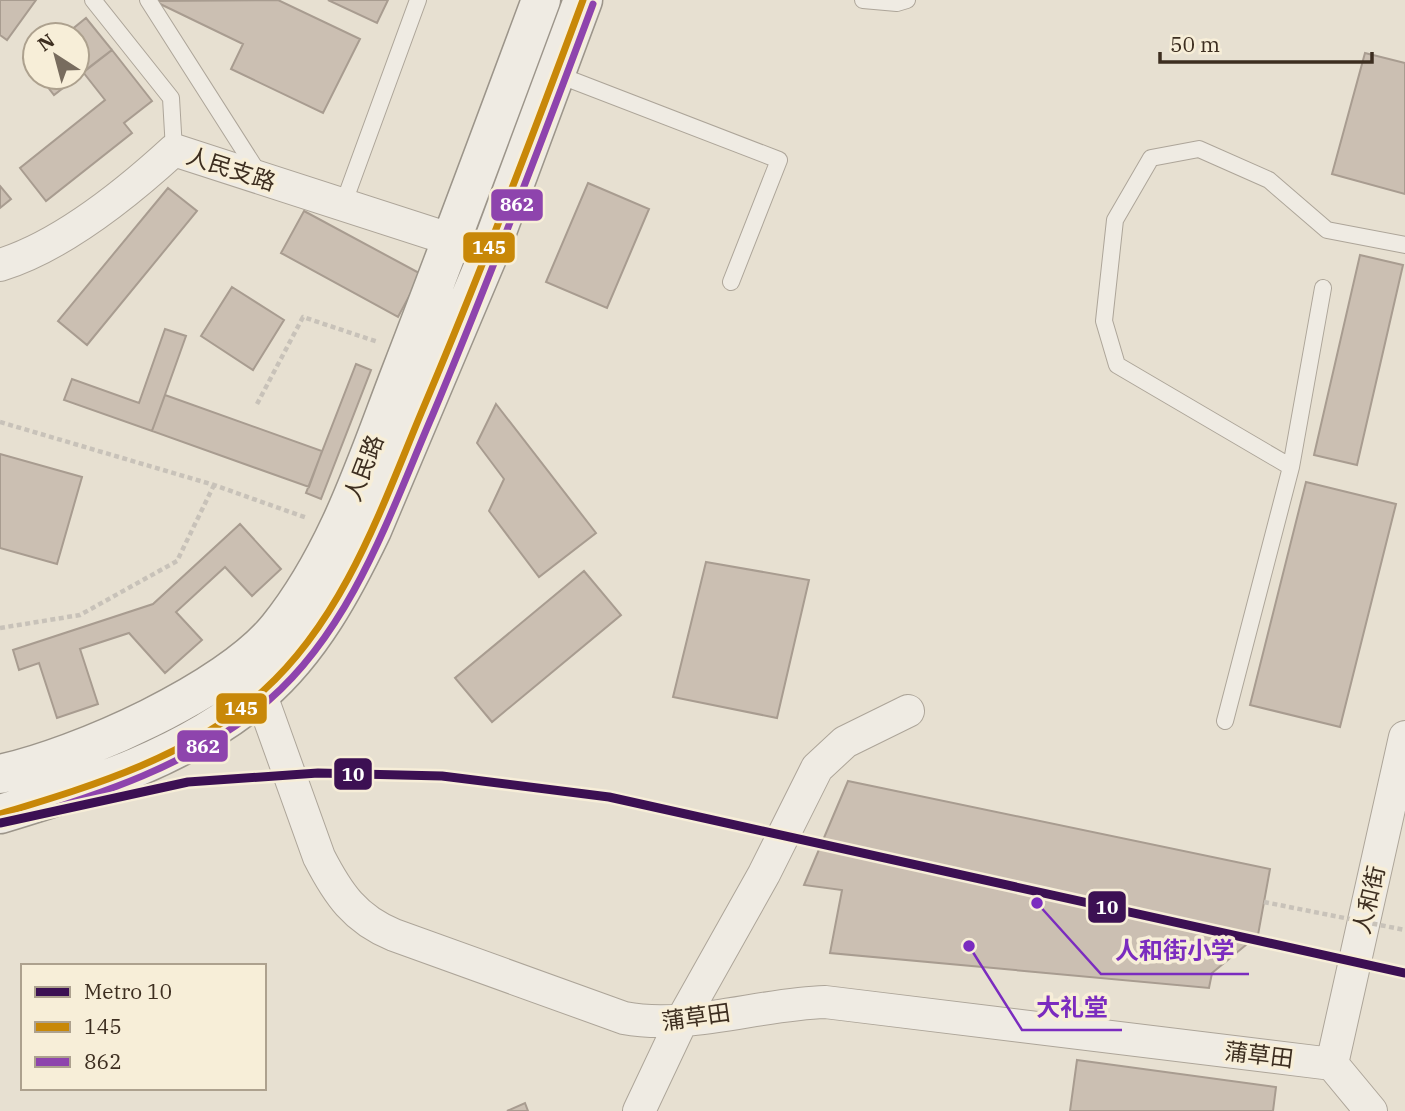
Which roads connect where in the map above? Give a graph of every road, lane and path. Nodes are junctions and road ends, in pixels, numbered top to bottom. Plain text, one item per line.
1 (93, 0) edge
2 (148, 0) edge
3 (418, 0) edge
4 (541, 0) edge
5 (583, 0) edge
6 (863, 0) edge
7 (907, 0) edge
8 (555, 74) junction
9 (174, 150) junction
10 (262, 179) junction
11 (343, 205) junction
12 (452, 239) junction
13 (1405, 245) edge
14 (489, 253) junction
15 (0, 265) edge
16 (731, 282) dead end
17 (1324, 288) dead end
18 (409, 353) junction
19 (257, 404) dead end
20 (0, 422) edge
21 (1291, 467) junction
22 (214, 485) junction
23 (340, 530) junction
24 (0, 628) edge
25 (254, 676) junction
26 (908, 711) dead end
27 (1224, 721) dead end
28 (1405, 737) edge
29 (0, 774) edge
30 (0, 814) edge
31 (1264, 902) dead end
32 (1405, 930) edge
33 (682, 1020) junction
34 (1332, 1064) junction
35 (639, 1111) edge
36 (1371, 1111) edge

1 - 9 lane
2 - 10 lane
3 - 11 lane
4 - 12 main road, 人民路
5 - 8 main road, 人民路
6 - 7 lane
8 - 14 main road, 人民路
8 - 16 lane
9 - 10 street, 人民支路
9 - 15 street, 人民支路
10 - 11 street, 人民支路
11 - 12 street, 人民支路
12 - 14 street, 人民支路
12 - 18 main road, 人民路
13 - 21 lane
14 - 25 main road, 人民路
17 - 21 lane
18 - 19 path
18 - 23 main road, 人民路
20 - 22 path
21 - 27 lane
22 - 23 path
22 - 24 path
23 - 25 main road, 人民路
25 - 29 main road, 人民路
25 - 30 main road, 人民路
25 - 33 street, 蒲草田
26 - 33 street
28 - 34 street, 人和街
31 - 32 path, bridge
33 - 34 street, 蒲草田
33 - 35 street
34 - 36 street

